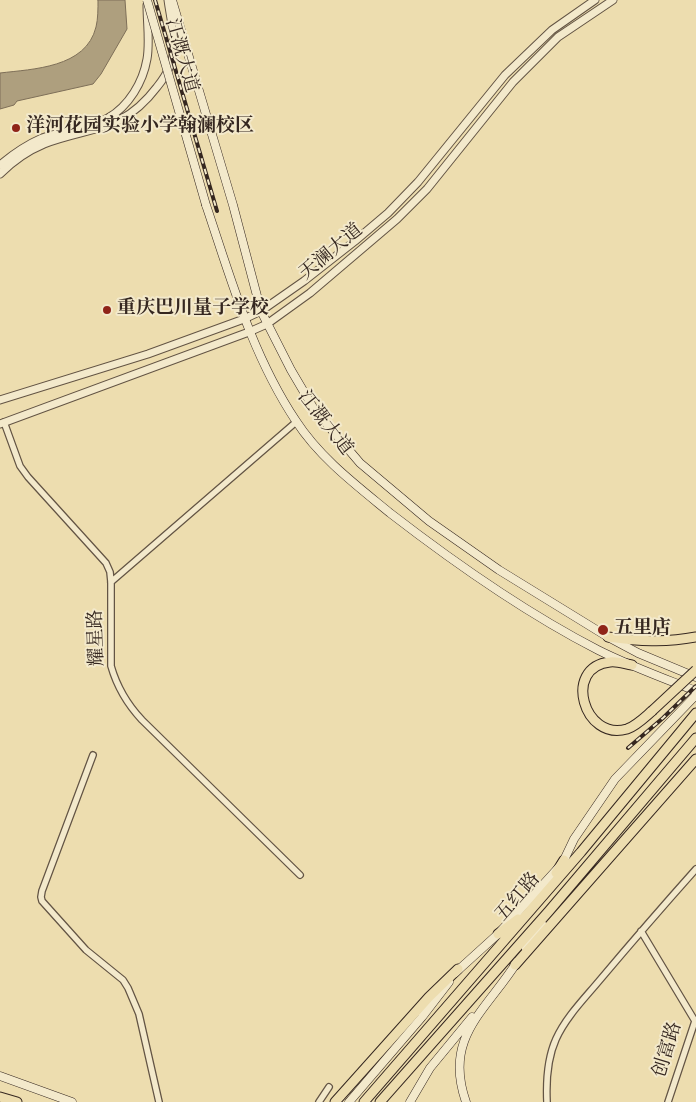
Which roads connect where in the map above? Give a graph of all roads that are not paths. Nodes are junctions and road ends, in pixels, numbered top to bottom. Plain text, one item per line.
1 (147, 0) edge
2 (168, 0) edge
3 (172, 0) edge
4 (595, 0) edge
5 (613, 0) edge
6 (0, 164) edge
7 (0, 174) edge
8 (261, 311) junction
9 (244, 319) junction
10 (267, 324) junction
11 (250, 332) junction
12 (0, 400) edge
13 (296, 422) junction
14 (2, 423) edge
15 (112, 582) junction
16 (696, 637) edge
17 (608, 638) junction
18 (632, 665) junction
19 (696, 670) edge
20 (696, 677) edge
21 (696, 691) edge
22 (694, 697) edge
23 (696, 713) edge
24 (696, 738) edge
25 (93, 755) dead end
26 (696, 759) edge
27 (564, 860) junction
28 (696, 869) edge
29 (300, 875) dead end
30 (593, 876) junction
31 (533, 907) junction
32 (550, 911) junction
33 (641, 931) junction
34 (498, 934) junction
35 (515, 965) junction
36 (458, 969) junction
37 (490, 997) junction
38 (696, 1021) edge
39 (0, 1076) edge
40 (329, 1087) dead end
41 (0, 1097) edge
42 (17, 1102) edge
43 (72, 1102) edge
44 (159, 1102) edge
45 (319, 1102) edge
46 (335, 1102) edge
47 (349, 1102) edge
48 (364, 1102) edge
49 (380, 1102) edge
50 (410, 1102) edge
51 (466, 1102) edge
52 (547, 1102) edge
53 (668, 1102) edge

1 - 6 street
1 - 9 main road, 江溉大道, bridge
2 - 7 street
3 - 8 main road, 江溉大道
4 - 8 street, 天澜大道
5 - 10 street, 天澜大道
8 - 9 street, 天澜大道
8 - 10 main road, 江溉大道
9 - 11 main road, 江溉大道
9 - 12 street, 天澜大道
10 - 11 street, 天澜大道
10 - 17 main road, 江溉大道
11 - 13 main road, 江溉大道
11 - 14 street, 天澜大道
13 - 15 street
13 - 18 main road, 江溉大道
14 - 15 street, 耀星路
15 - 29 street, 耀星路
16 - 17 highway
17 - 20 main road, 江溉大道
18 - 19 highway, bridge
18 - 21 main road, 江溉大道
22 - 27 main road
23 - 31 highway, 五红路
24 - 32 highway, 五红路
25 - 44 street
26 - 30 highway
27 - 31 highway
27 - 34 main road
28 - 33 street
30 - 32 highway
30 - 35 highway
31 - 34 highway
31 - 48 highway, 五红路
32 - 35 main road
32 - 49 highway, 五红路
33 - 38 street, 创富路
33 - 52 street
34 - 36 main road
35 - 37 main road
36 - 46 highway
36 - 47 main road
37 - 50 main road
37 - 51 main road
38 - 53 street, 创富路
39 - 43 main road
40 - 45 street
41 - 42 highway

